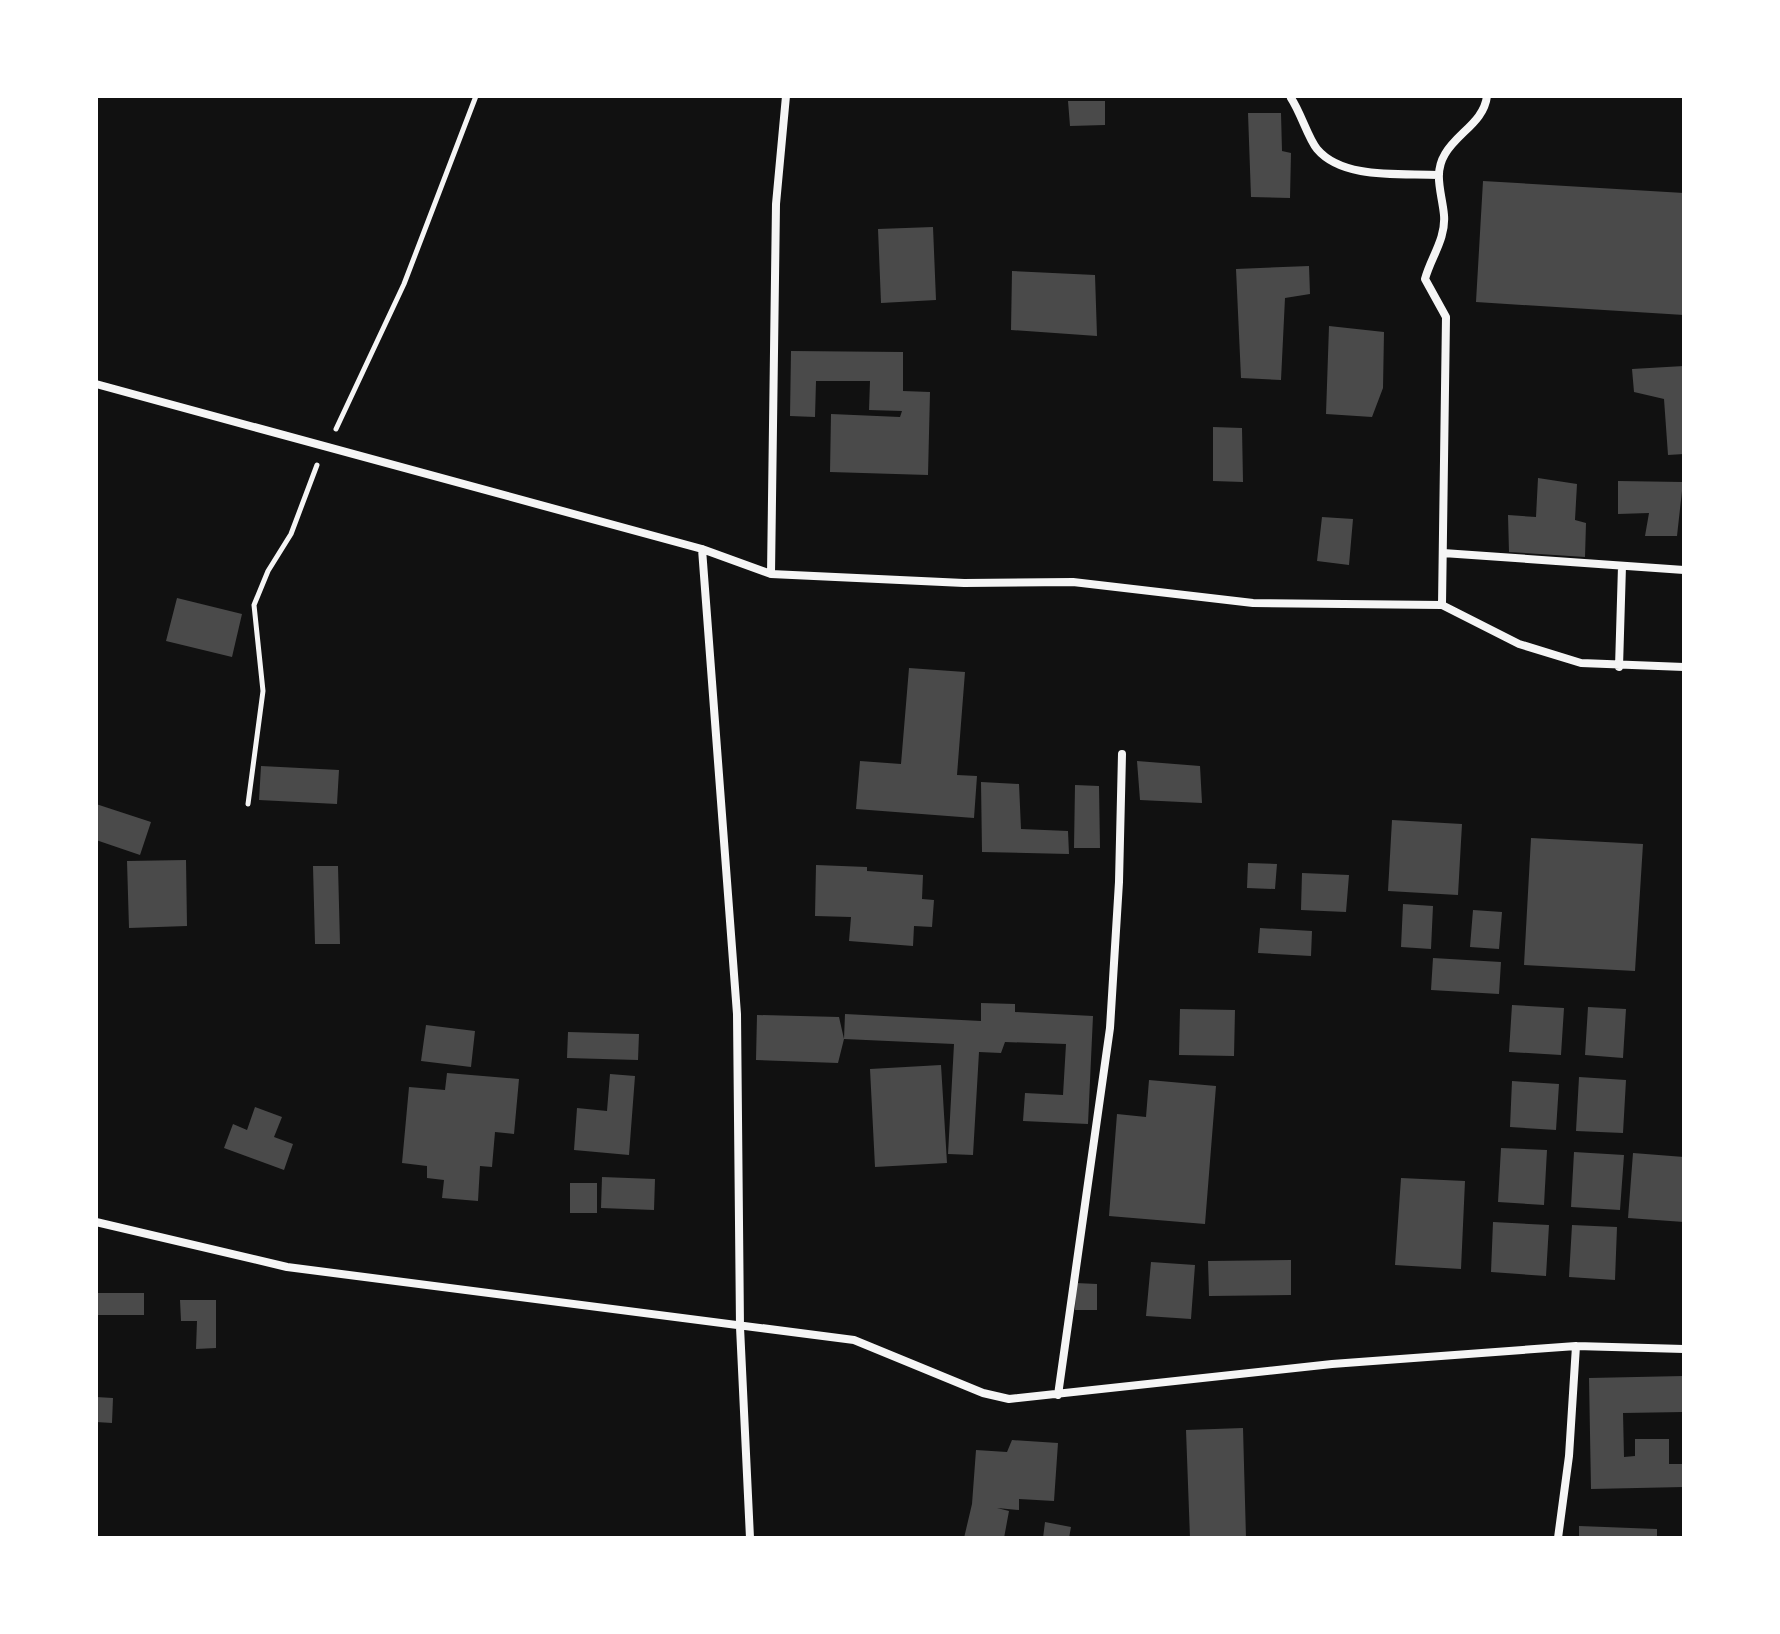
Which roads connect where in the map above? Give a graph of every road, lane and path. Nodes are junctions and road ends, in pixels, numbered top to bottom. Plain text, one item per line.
1 (476, 96) edge
2 (786, 96) edge
3 (1487, 96) edge
4 (1291, 98) edge
5 (1438, 175) junction
6 (96, 384) edge
7 (325, 448) junction
8 (702, 549) junction
9 (1443, 553) junction
10 (1622, 566) junction
11 (1684, 570) edge
12 (771, 574) junction
13 (1442, 605) junction
14 (1619, 667) junction
15 (1684, 667) edge
16 (1122, 754) dead end
17 (248, 804) dead end
18 (96, 1222) edge
19 (740, 1327) junction
20 (1576, 1346) junction
21 (1684, 1349) edge
22 (1058, 1395) junction
23 (750, 1538) edge
24 (1558, 1538) edge

1 - 7 path
2 - 12 street
3 - 5 street
4 - 5 street
5 - 9 street
6 - 7 street
7 - 8 street
7 - 17 path
8 - 12 street
8 - 19 street
9 - 10 street
9 - 13 street
10 - 11 street
10 - 14 street
12 - 13 street
13 - 14 street
14 - 15 street
16 - 22 street
18 - 19 street
19 - 22 street
19 - 23 street
20 - 21 street
20 - 22 street
20 - 24 street

